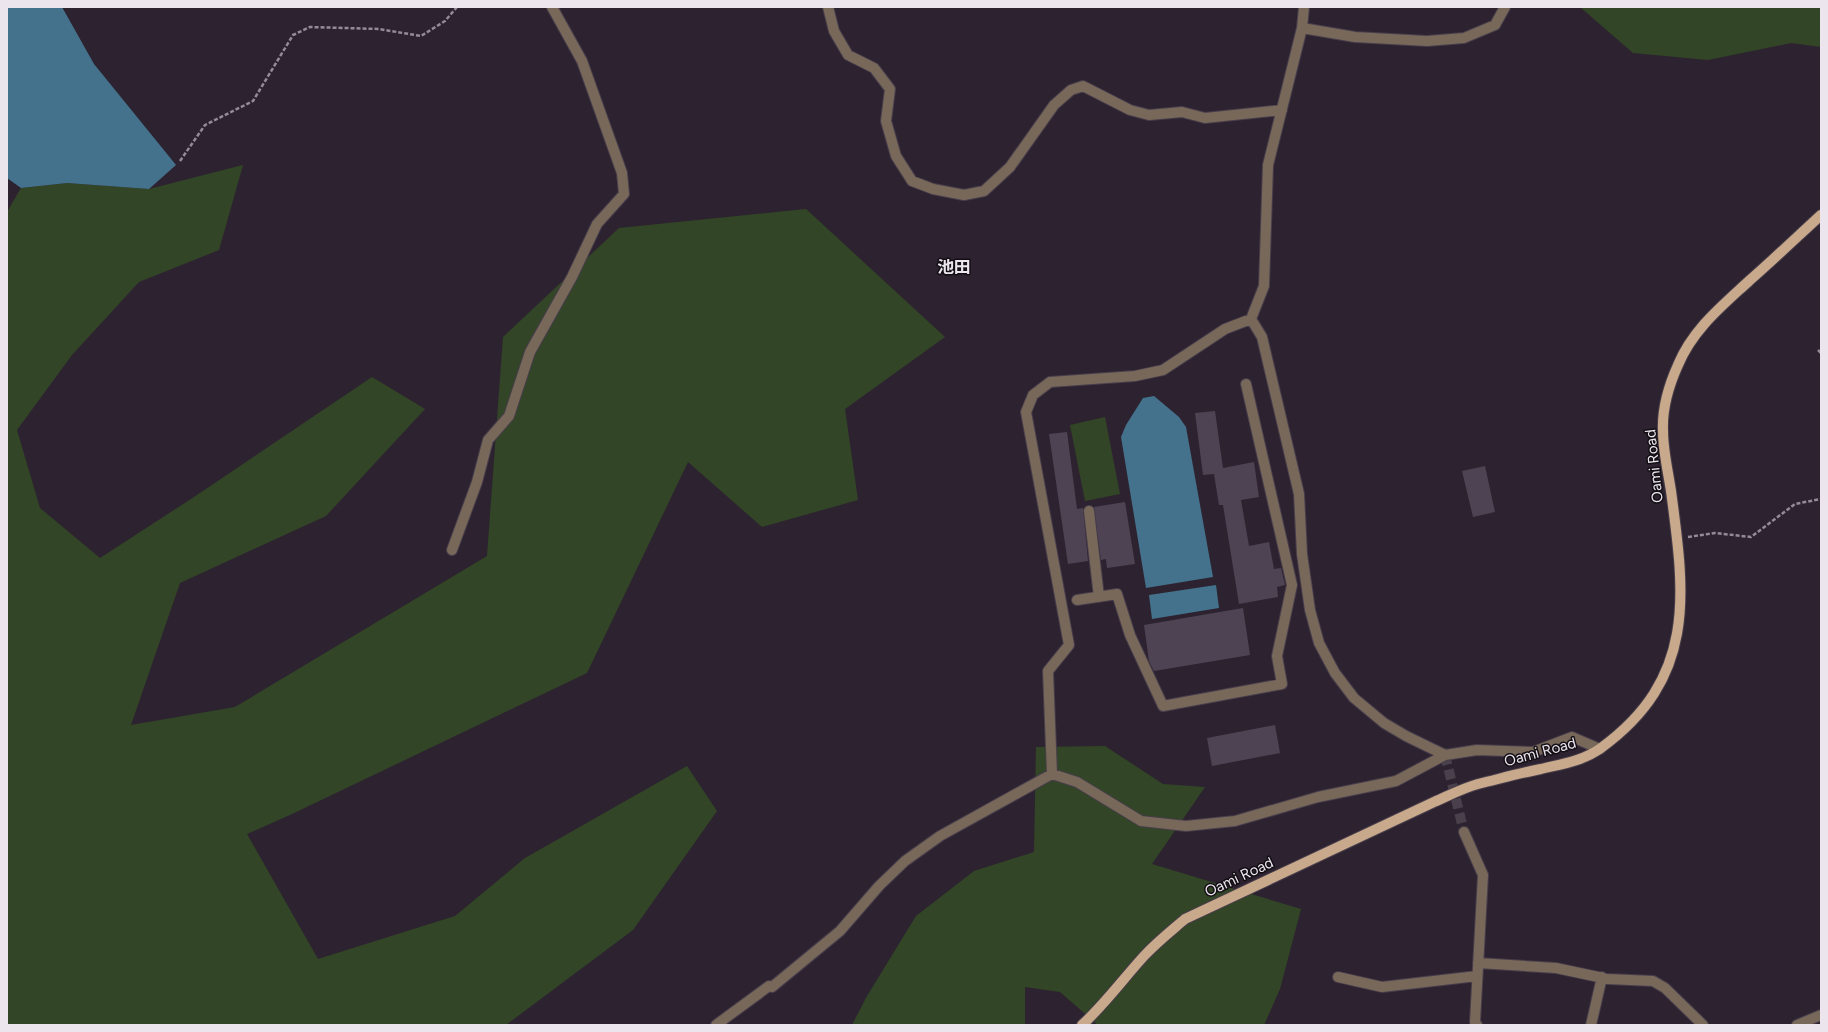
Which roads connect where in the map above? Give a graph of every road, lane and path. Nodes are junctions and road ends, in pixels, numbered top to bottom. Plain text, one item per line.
1 (457, 7) edge
2 (552, 7) edge
3 (828, 7) edge
4 (1304, 7) edge
5 (1505, 7) edge
6 (1302, 28) junction
7 (1282, 110) junction
8 (180, 161) dead end
9 (1821, 215) edge
10 (1251, 319) junction
11 (1818, 350) dead end
12 (1821, 353) edge
13 (1246, 384) dead end
14 (1821, 499) edge
15 (1088, 511) dead end
16 (1678, 539) junction
17 (452, 550) dead end
18 (1302, 554) junction
19 (1285, 556) junction
20 (1099, 597) junction
21 (1077, 600) dead end
22 (1600, 749) junction
23 (1445, 755) junction
24 (1052, 774) junction
25 (1464, 832) tunnel mouth
26 (1478, 963) junction
27 (1477, 976) junction
28 (1338, 977) dead end
29 (1602, 977) junction
30 (1821, 1015) edge
31 (716, 1025) edge
32 (1082, 1025) edge
33 (1477, 1025) edge
34 (1591, 1025) edge
35 (1703, 1025) edge
36 (1797, 1025) edge

1 - 8 path
2 - 17 street
3 - 7 street
4 - 6 street
5 - 6 street
6 - 7 street
7 - 10 street
9 - 16 main road, Oami Road
10 - 18 street
10 - 24 street
11 - 12 path
13 - 19 street
14 - 16 path
15 - 20 street
16 - 22 main road, Oami Road
18 - 19 street
18 - 23 street
19 - 20 street
20 - 21 street
22 - 23 street
22 - 32 main road, Oami Road
23 - 24 street
24 - 31 street
25 - 26 street
26 - 27 street
26 - 29 street
27 - 28 street
27 - 33 street
29 - 34 street
29 - 35 street
30 - 36 street

